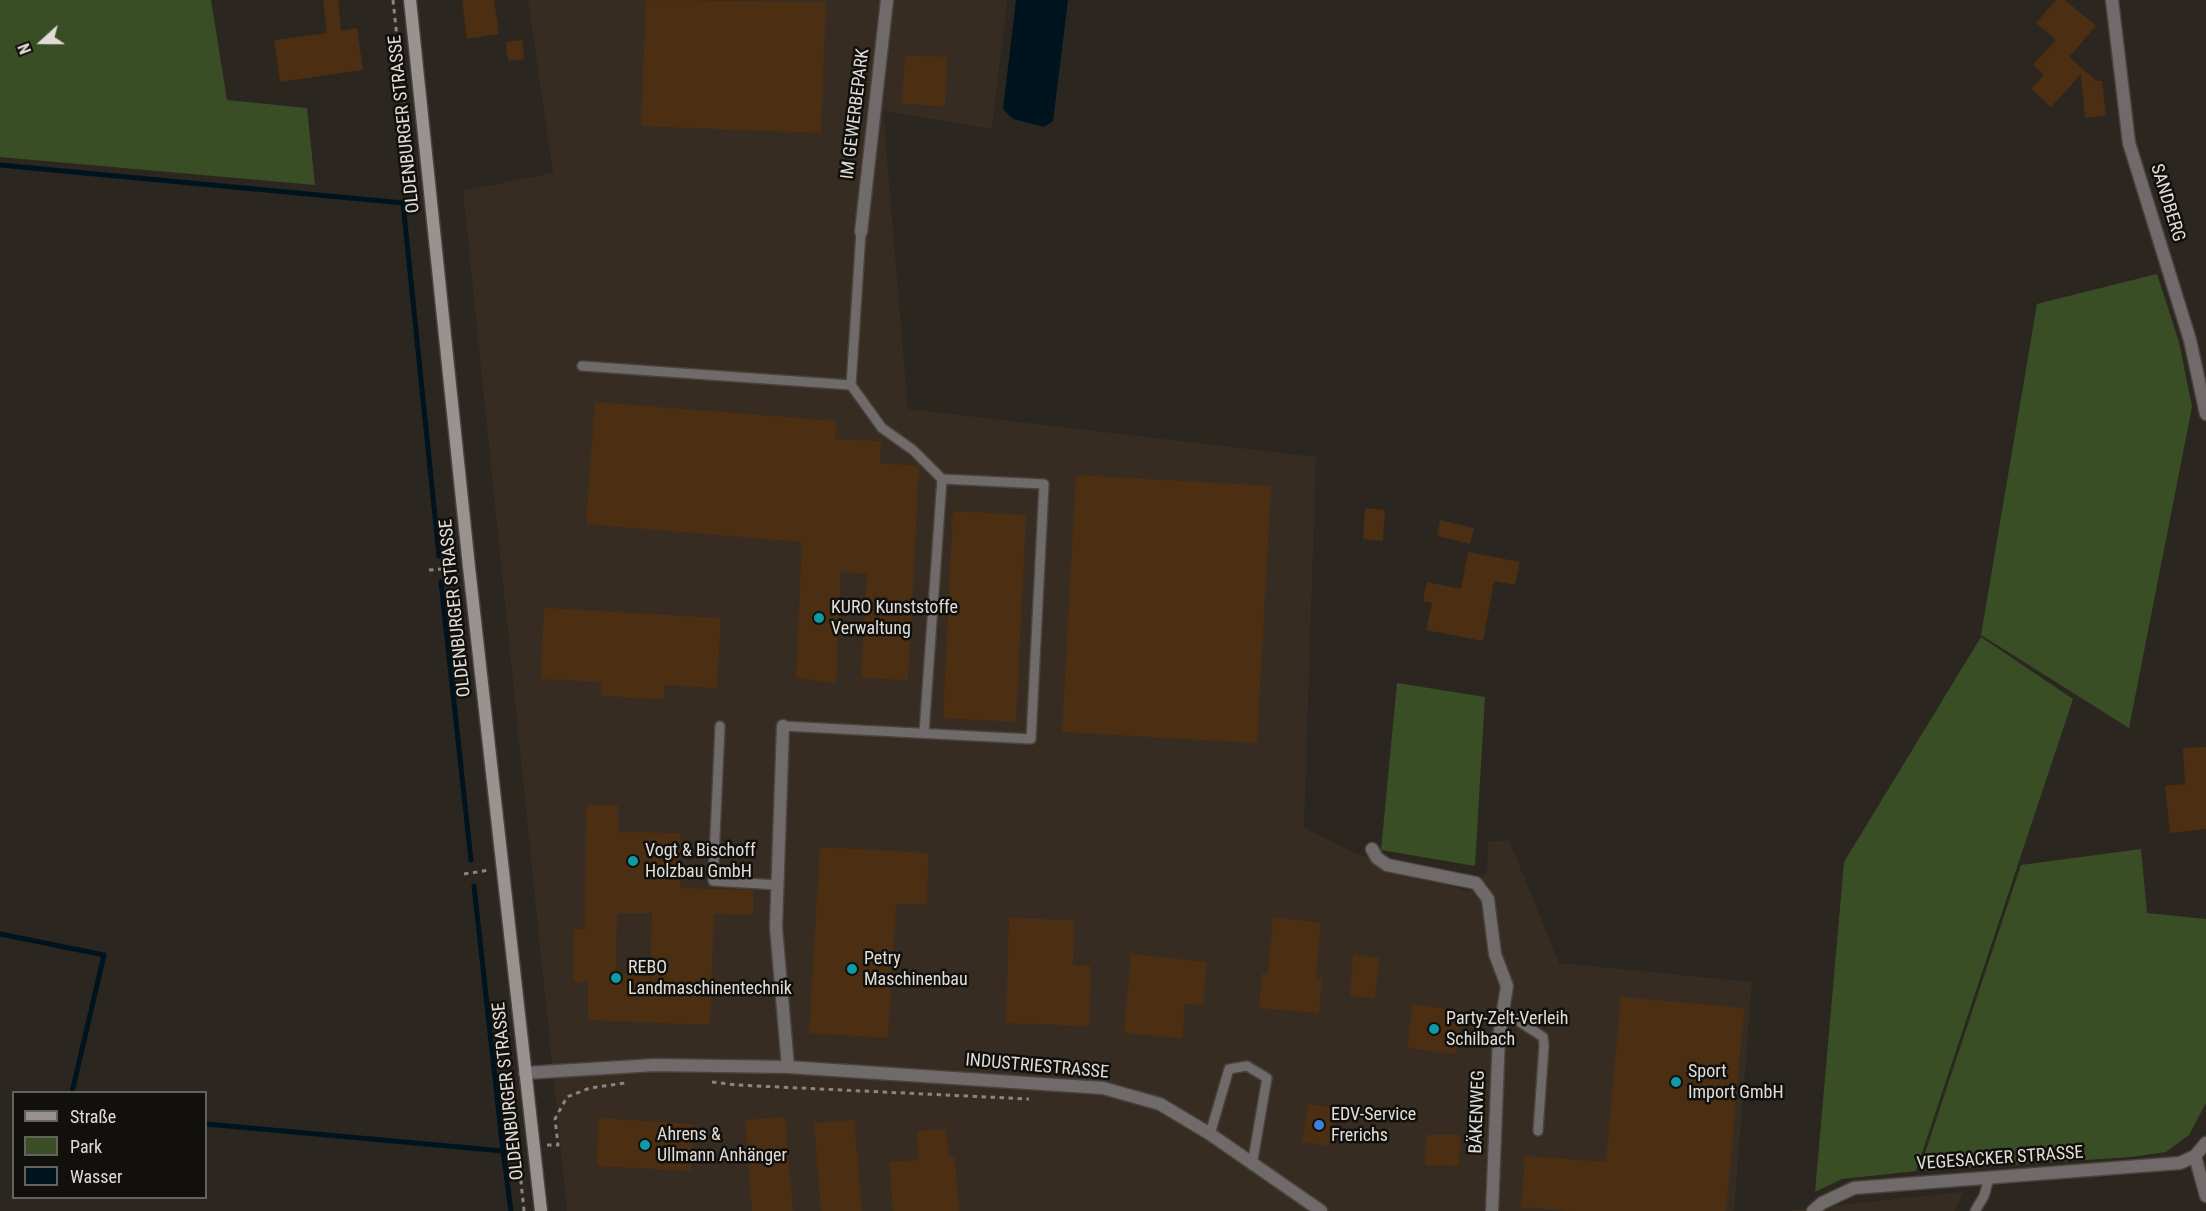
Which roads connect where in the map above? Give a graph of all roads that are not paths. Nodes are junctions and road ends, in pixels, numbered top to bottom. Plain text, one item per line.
1 (410, 0) edge
2 (887, 0) edge
3 (2112, 0) edge
4 (861, 232) joint
5 (582, 366) dead end
6 (851, 385) junction
7 (2206, 414) edge
8 (942, 479) junction
9 (720, 726) dead end
10 (783, 726) joint
11 (924, 733) junction
12 (1372, 849) dead end
13 (778, 885) junction
14 (1503, 1011) junction
15 (788, 1067) junction
16 (525, 1073) junction
17 (1538, 1131) dead end
18 (1210, 1134) junction
19 (2206, 1143) edge
20 (2195, 1156) junction
21 (1252, 1165) junction
22 (1989, 1178) junction
23 (2206, 1196) edge
24 (541, 1211) edge
25 (1321, 1211) edge
26 (1492, 1211) edge
27 (1813, 1211) edge
28 (1975, 1211) edge

1 - 16 main road, OLDENBURGER STRASSE
2 - 4 street, IM GEWERBEPARK
3 - 7 street, SANDBERG
4 - 6 lane
5 - 6 lane
6 - 8 lane
8 - 11 lane
8 - 11 lane
9 - 13 lane
10 - 11 lane
10 - 13 street
12 - 14 street, BÄKENWEG
13 - 15 street
14 - 17 lane
14 - 26 street, BÄKENWEG
15 - 16 street, INDUSTRIESTRASSE
15 - 18 street, INDUSTRIESTRASSE
16 - 24 main road, OLDENBURGER STRASSE
18 - 21 street, INDUSTRIESTRASSE
18 - 21 lane
19 - 20 street
20 - 22 street, VEGESACKER STRASSE
20 - 23 street
21 - 25 street, INDUSTRIESTRASSE
22 - 27 street, VEGESACKER STRASSE
22 - 28 lane

